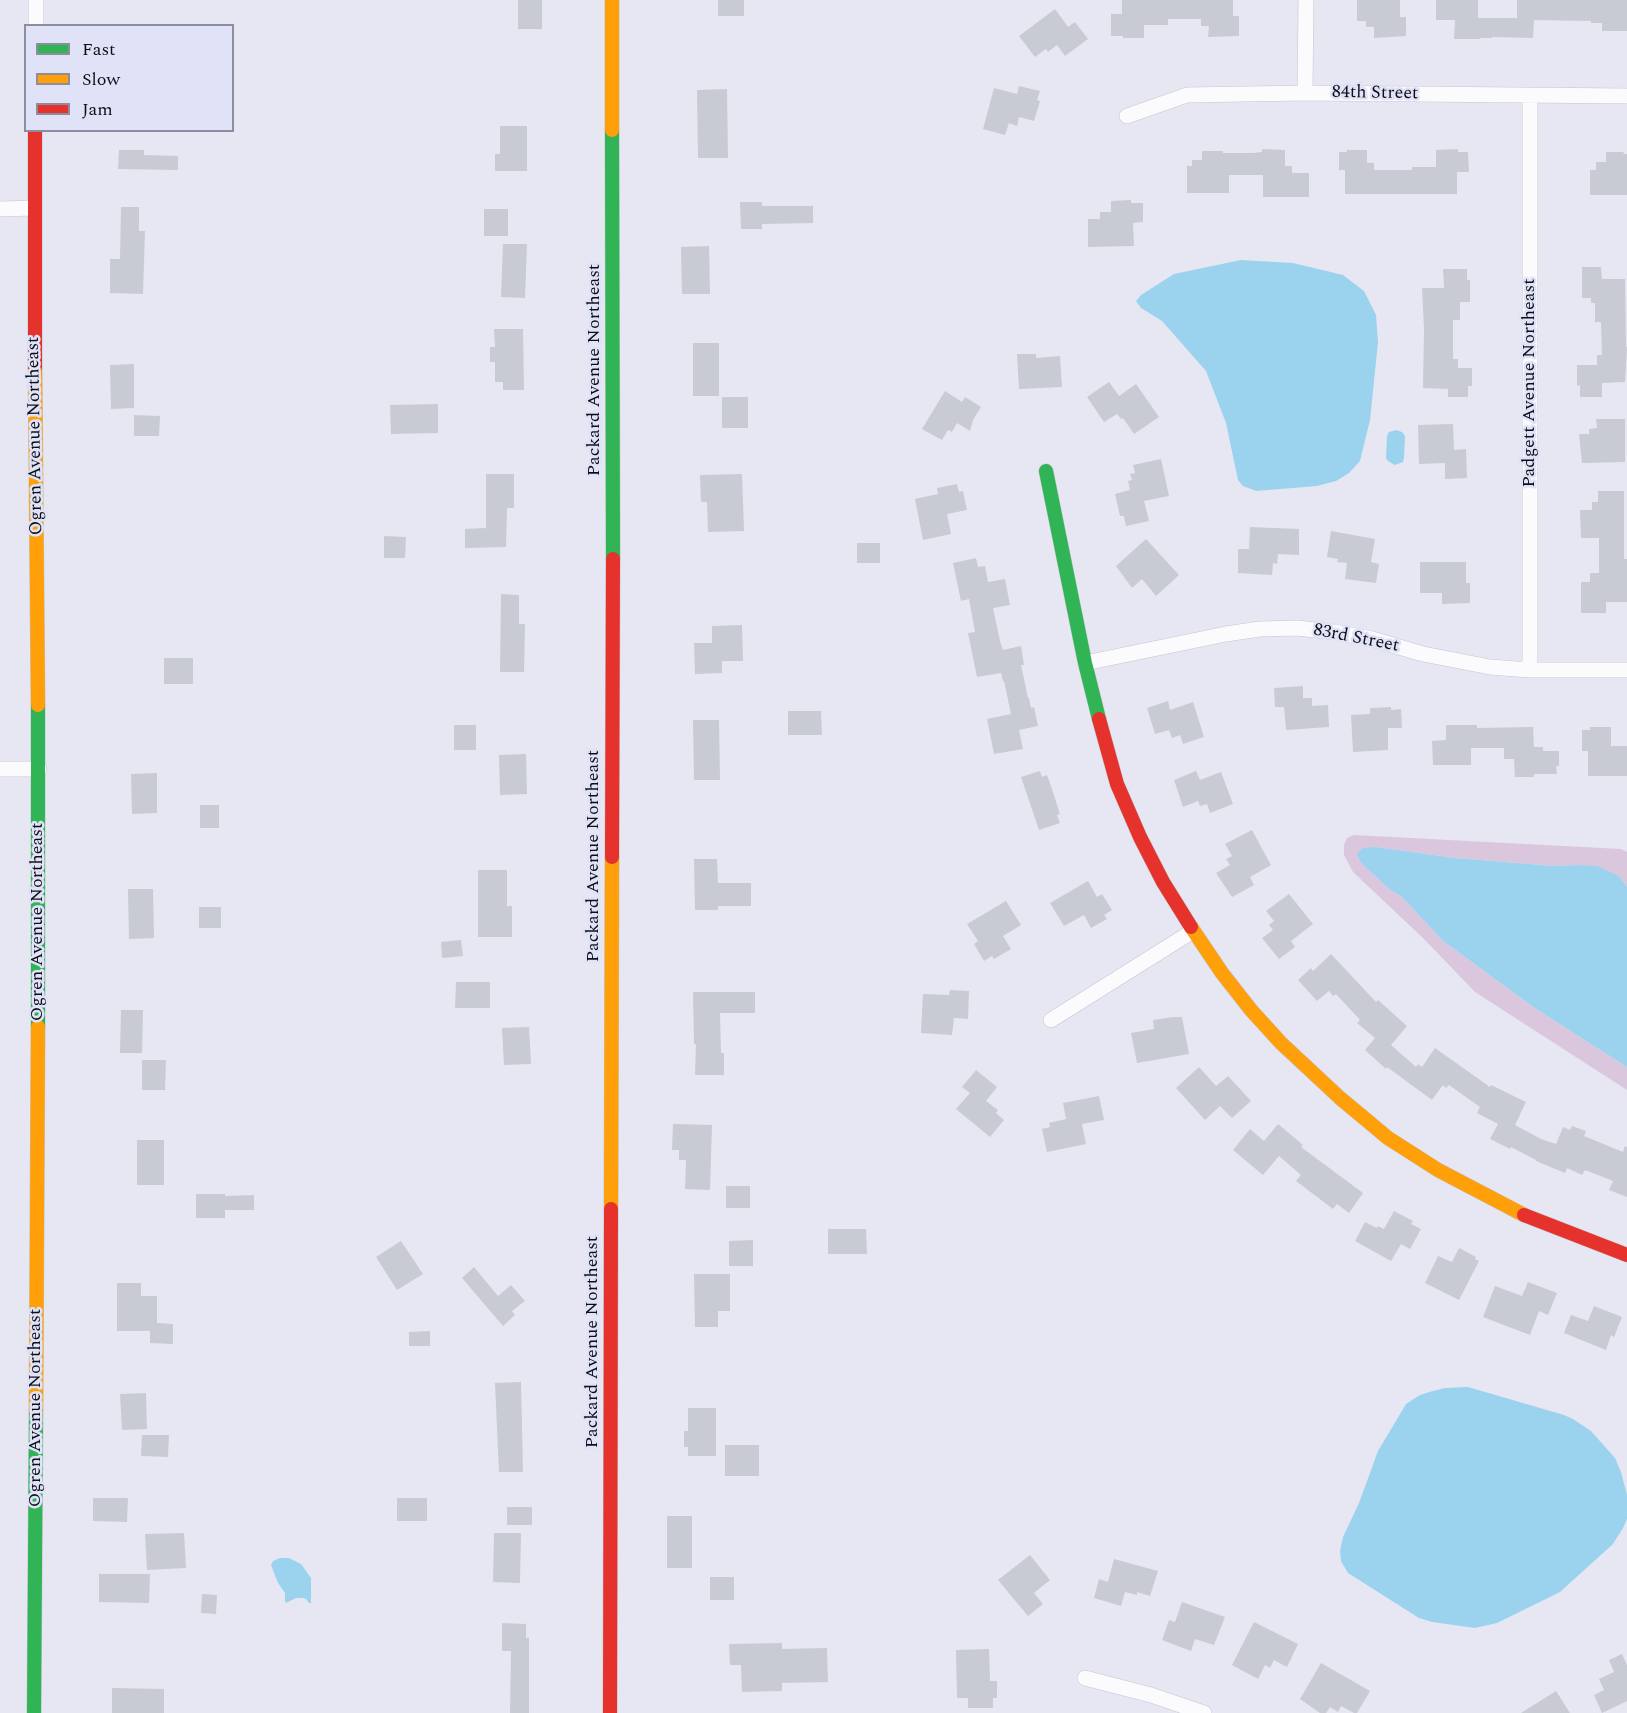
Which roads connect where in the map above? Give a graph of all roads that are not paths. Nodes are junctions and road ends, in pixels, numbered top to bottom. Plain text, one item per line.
1 (36, 0) edge
2 (612, 0) edge
3 (1306, 0) edge
4 (36, 24) edge
5 (1305, 93) junction
6 (1530, 96) junction
7 (1627, 96) edge
8 (1127, 116) dead end
9 (35, 132) edge
10 (34, 208) junction
11 (0, 209) edge
12 (1046, 471) dead end
13 (1085, 663) junction
14 (1530, 670) junction
15 (1627, 670) edge
16 (0, 769) edge
17 (39, 769) junction
18 (1193, 931) junction
19 (1051, 1020) dead end
20 (1627, 1255) edge
21 (1085, 1678) dead end
22 (34, 1713) edge
23 (610, 1713) edge
24 (1204, 1713) edge

1 - 4 street
2 - 23 street, Packard Avenue Northeast
3 - 5 street
5 - 6 street, 84th Street
5 - 8 street, 84th Street
6 - 7 street, 84th Street
6 - 14 street, Padgett Avenue Northeast
9 - 10 street, Ogren Avenue Northeast
10 - 11 street
10 - 17 street, Ogren Avenue Northeast
12 - 13 street
13 - 14 street, 83rd Street
13 - 18 street
14 - 15 street, 83rd Street
16 - 17 street
17 - 22 street, Ogren Avenue Northeast
18 - 19 street
18 - 20 street
21 - 24 street

